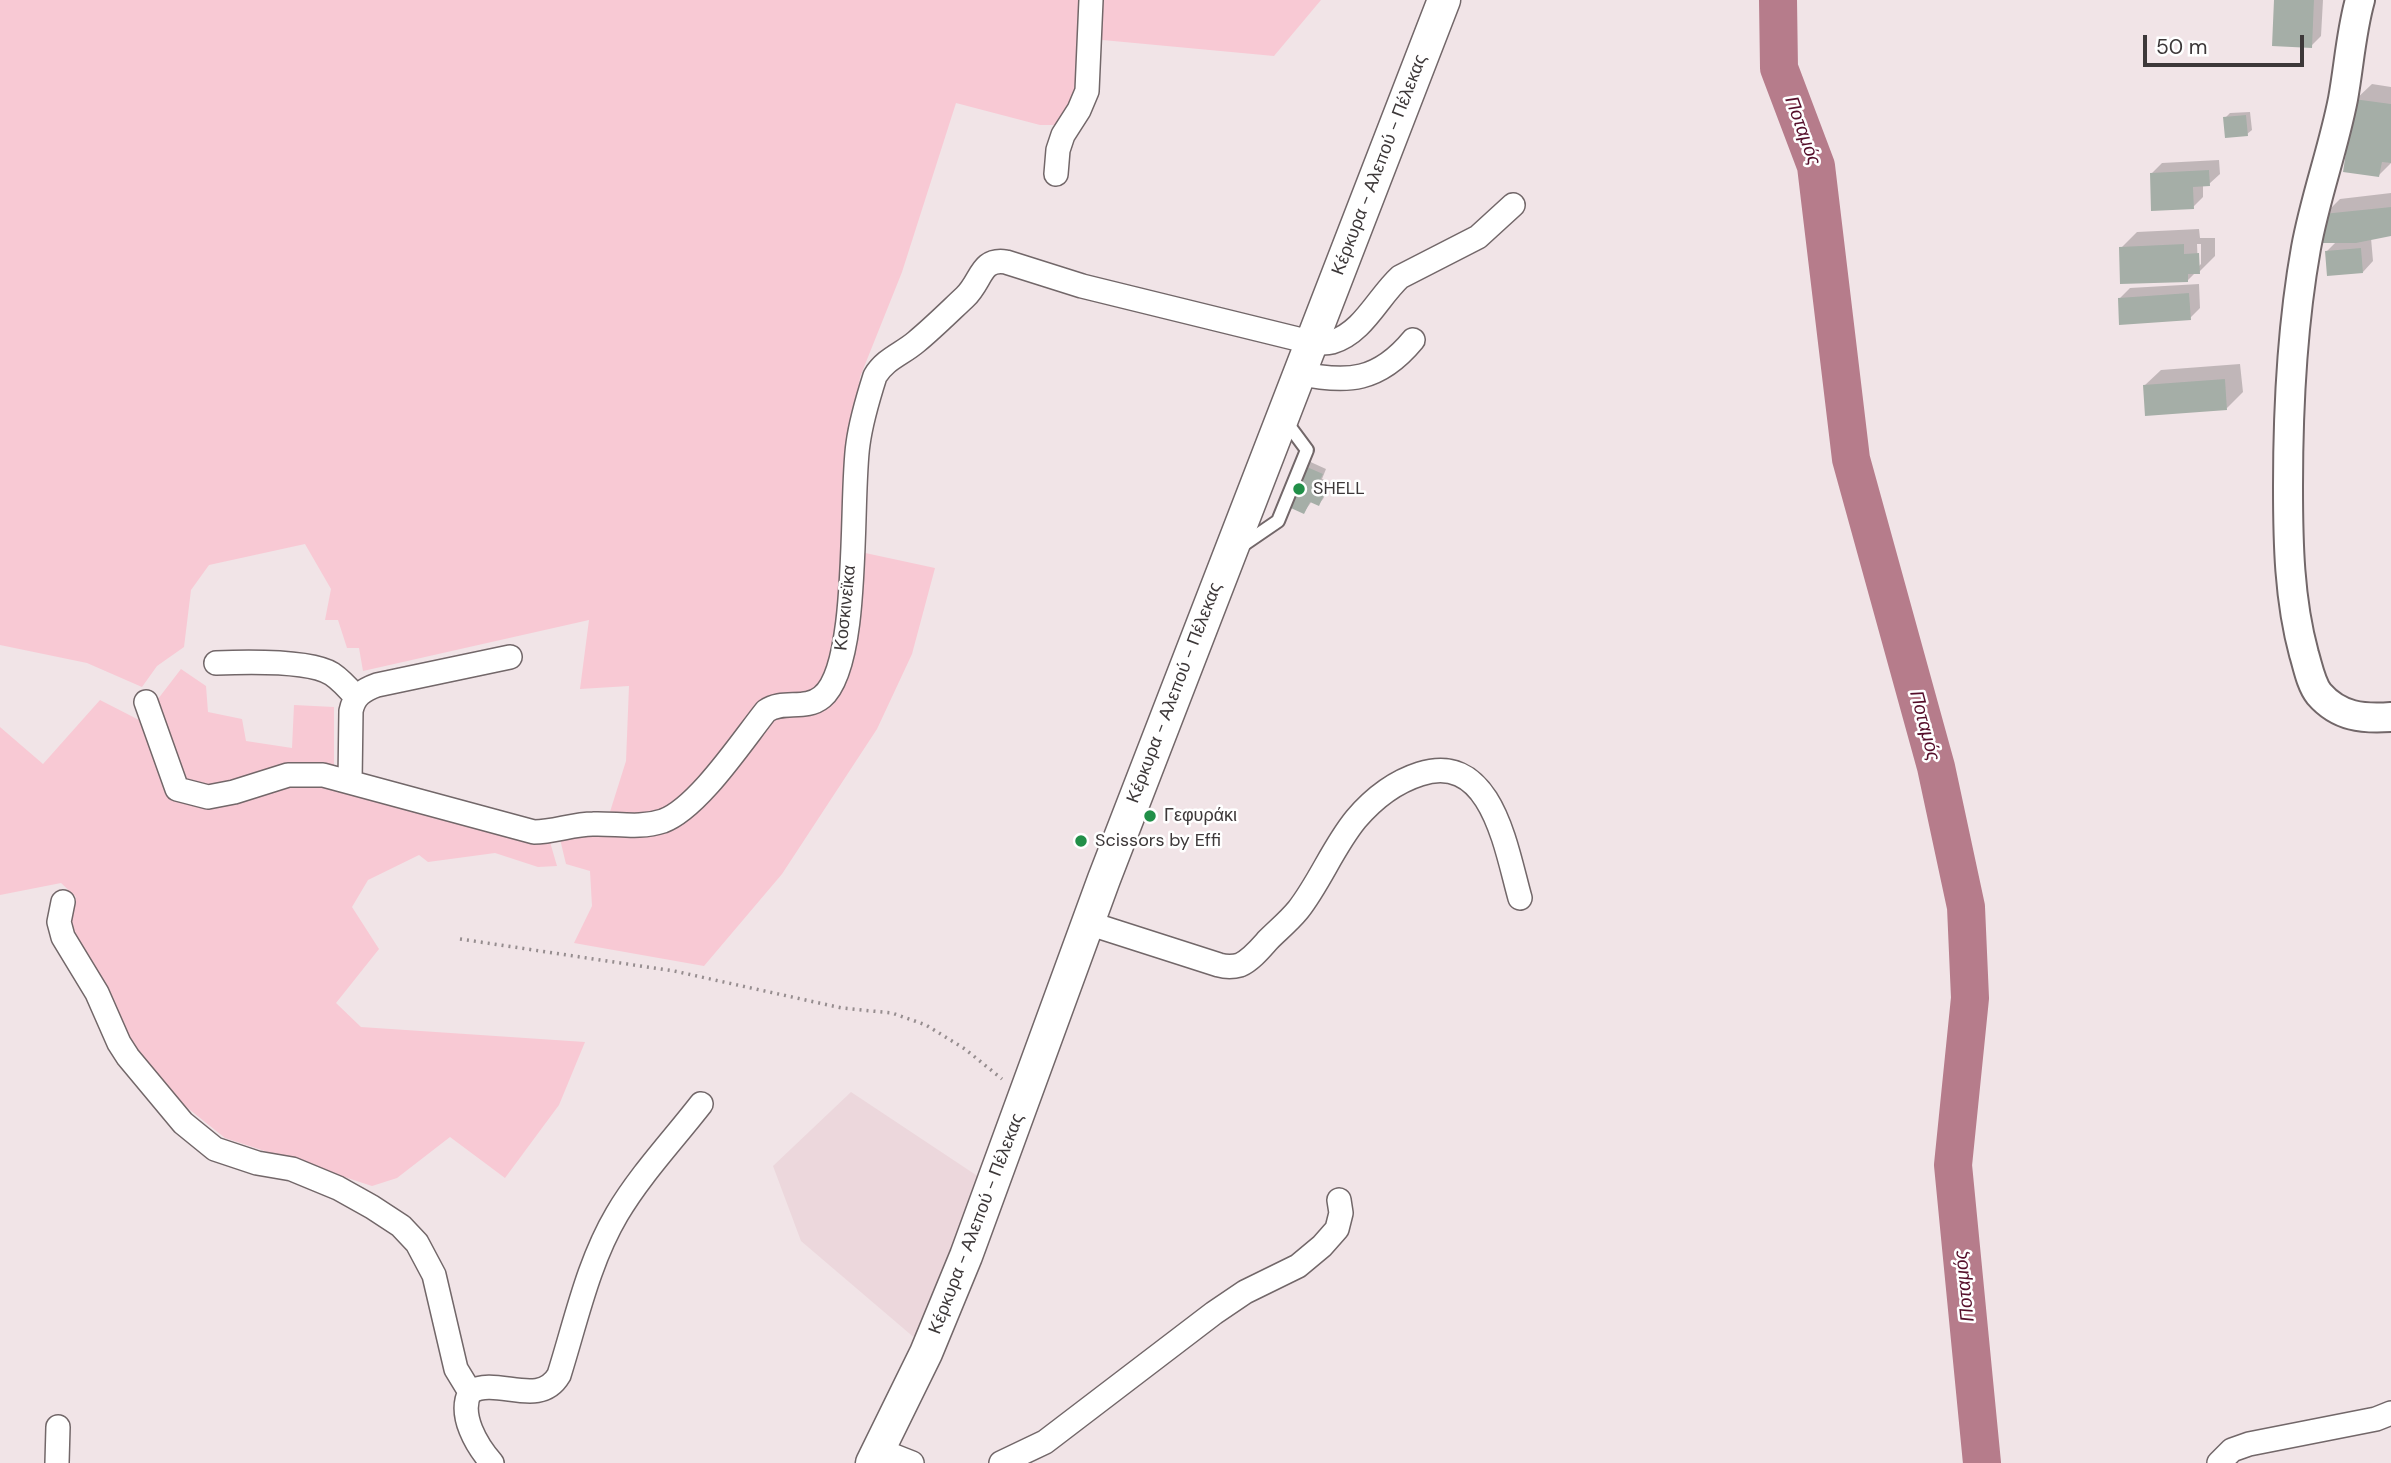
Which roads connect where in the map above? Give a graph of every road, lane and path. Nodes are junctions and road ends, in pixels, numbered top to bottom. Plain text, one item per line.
1 (1091, 0) edge
2 (1444, 0) edge
3 (2360, 0) edge
4 (1056, 174) dead end
5 (1513, 205) dead end
6 (1413, 340) dead end
7 (1310, 342) junction
8 (1298, 373) junction
9 (510, 657) dead end
10 (216, 663) dead end
11 (356, 697) junction
12 (146, 702) dead end
13 (2391, 717) edge
14 (350, 782) junction
15 (1520, 898) dead end
16 (63, 902) dead end
17 (1088, 923) junction
18 (460, 939) dead end
19 (1025, 1098) junction
20 (701, 1104) dead end
21 (1339, 1200) dead end
22 (470, 1392) junction
23 (2391, 1413) edge
24 (58, 1427) dead end
25 (876, 1456) edge
26 (57, 1463) edge
27 (492, 1463) edge
28 (912, 1463) edge
29 (1001, 1463) edge
30 (2219, 1463) edge

1 - 4 street
2 - 7 main road, Κέρκυρα - Αλεπού - Πέλεκας
3 - 13 street
5 - 7 street
6 - 8 street
7 - 8 main road, Κέρκυρα - Αλεπού - Πέλεκας
7 - 14 street, Κοσκινεϊκα
8 - 17 main road, Κέρκυρα - Αλεπού - Πέλεκας
9 - 11 street
10 - 11 street
11 - 14 street
12 - 14 street, Κοσκινεϊκα
15 - 17 street
16 - 22 street
17 - 19 main road, Κέρκυρα - Αλεπού - Πέλεκας
18 - 19 path
19 - 25 main road, Κέρκυρα - Αλεπού - Πέλεκας
20 - 22 street
21 - 29 street
22 - 27 street
23 - 30 street
24 - 26 street
25 - 28 street

